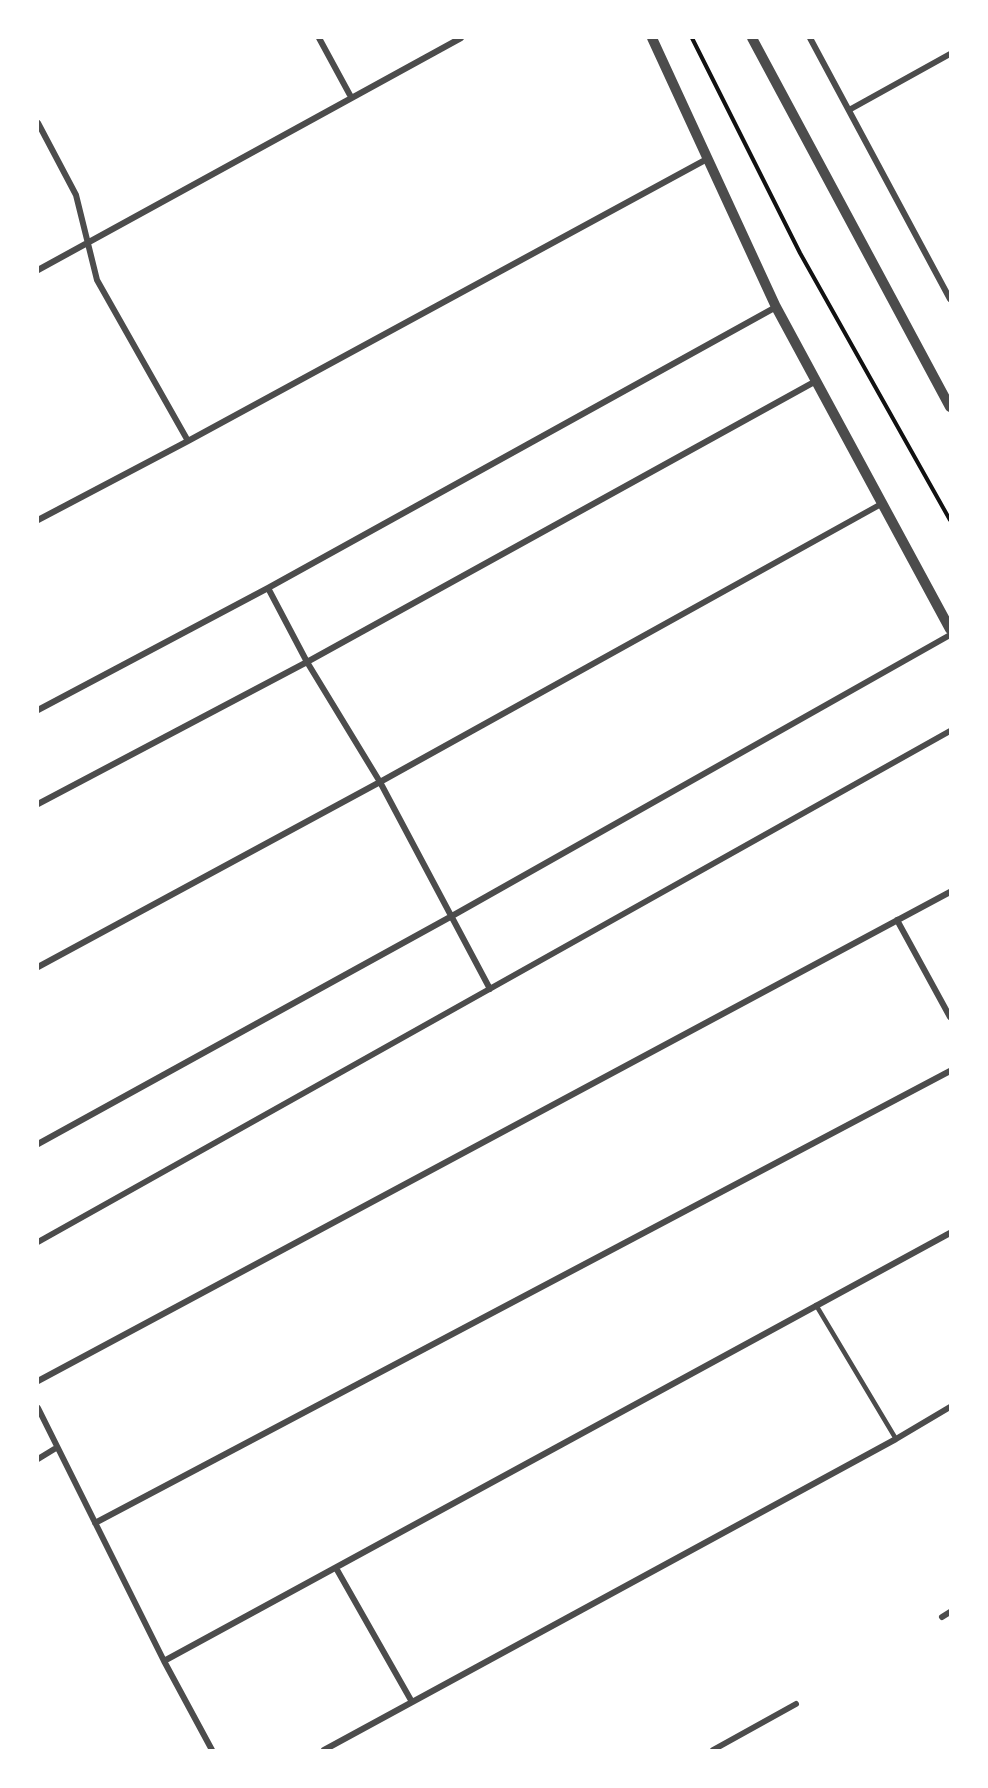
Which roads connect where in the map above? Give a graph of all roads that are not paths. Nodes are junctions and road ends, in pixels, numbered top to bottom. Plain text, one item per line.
1 (319, 38) edge
2 (461, 38) edge
3 (652, 38) edge
4 (752, 38) edge
5 (810, 38) edge
6 (951, 54) edge
7 (351, 97) junction
8 (849, 110) junction
9 (38, 123) edge
10 (707, 159) junction
11 (88, 242) junction
12 (38, 270) edge
13 (950, 295) edge
14 (776, 307) junction
15 (816, 381) junction
16 (951, 407) edge
17 (188, 441) junction
18 (883, 503) junction
19 (38, 519) edge
20 (268, 588) junction
21 (951, 629) edge
22 (951, 635) edge
23 (307, 662) junction
24 (38, 710) edge
25 (951, 731) edge
26 (380, 782) junction
27 (38, 804) edge
28 (951, 892) edge
29 (452, 916) junction
30 (897, 920) junction
31 (38, 967) edge
32 (490, 989) junction
33 (951, 1017) edge
34 (951, 1071) edge
35 (38, 1144) edge
36 (951, 1233) edge
37 (38, 1242) edge
38 (816, 1305) junction
39 (38, 1381) edge
40 (951, 1407) edge
41 (38, 1408) edge
42 (896, 1439) junction
43 (56, 1448) junction
44 (38, 1459) edge
45 (95, 1524) junction
46 (336, 1568) junction
47 (951, 1612) edge
48 (942, 1617) dead end
49 (164, 1661) junction
50 (412, 1702) junction
51 (796, 1704) dead end
52 (212, 1750) edge
53 (324, 1750) edge
54 (713, 1750) edge

1 - 7 street
2 - 7 street
3 - 10 street
4 - 16 street
5 - 8 street
6 - 8 street
7 - 11 street
8 - 13 street
9 - 11 street
10 - 14 street
10 - 17 street
11 - 12 street
11 - 17 street
14 - 15 street
14 - 20 street
15 - 18 street
15 - 23 street
17 - 19 street
18 - 21 street
18 - 26 street
20 - 23 street
20 - 24 street
22 - 29 street
23 - 26 street
23 - 27 street
25 - 32 street
26 - 29 street
26 - 31 street
28 - 30 street
29 - 32 street
29 - 35 street
30 - 33 street
30 - 39 street
32 - 37 street
34 - 45 street
36 - 38 street
38 - 42 lane
38 - 46 street
40 - 42 street
41 - 43 street
42 - 50 street
43 - 44 street
43 - 45 street
45 - 49 street
46 - 49 street
46 - 50 street
47 - 48 street
49 - 52 street
50 - 53 street
51 - 54 street

